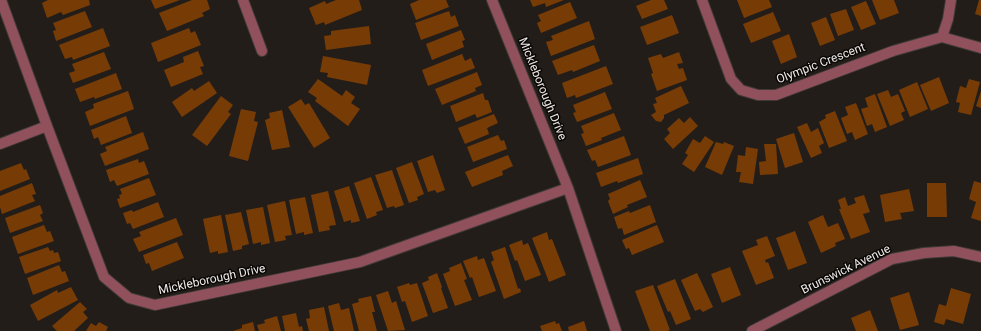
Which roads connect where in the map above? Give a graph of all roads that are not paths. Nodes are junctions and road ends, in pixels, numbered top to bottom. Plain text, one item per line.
1 (1, 0) edge
2 (243, 0) edge
3 (492, 0) edge
4 (702, 0) edge
5 (951, 0) edge
6 (942, 37) junction
7 (981, 48) edge
8 (262, 51) dead end
9 (46, 126) junction
10 (0, 144) edge
11 (568, 188) junction
12 (981, 257) edge
13 (616, 331) edge
14 (752, 331) edge

1 - 9 street, Mickleborough Drive
2 - 8 street
3 - 11 street, Mickleborough Drive
4 - 6 street, Olympic Crescent
5 - 6 street
6 - 7 street
9 - 10 street
9 - 11 street, Mickleborough Drive
11 - 13 street, Mickleborough Drive
12 - 14 street, Brunswick Avenue

